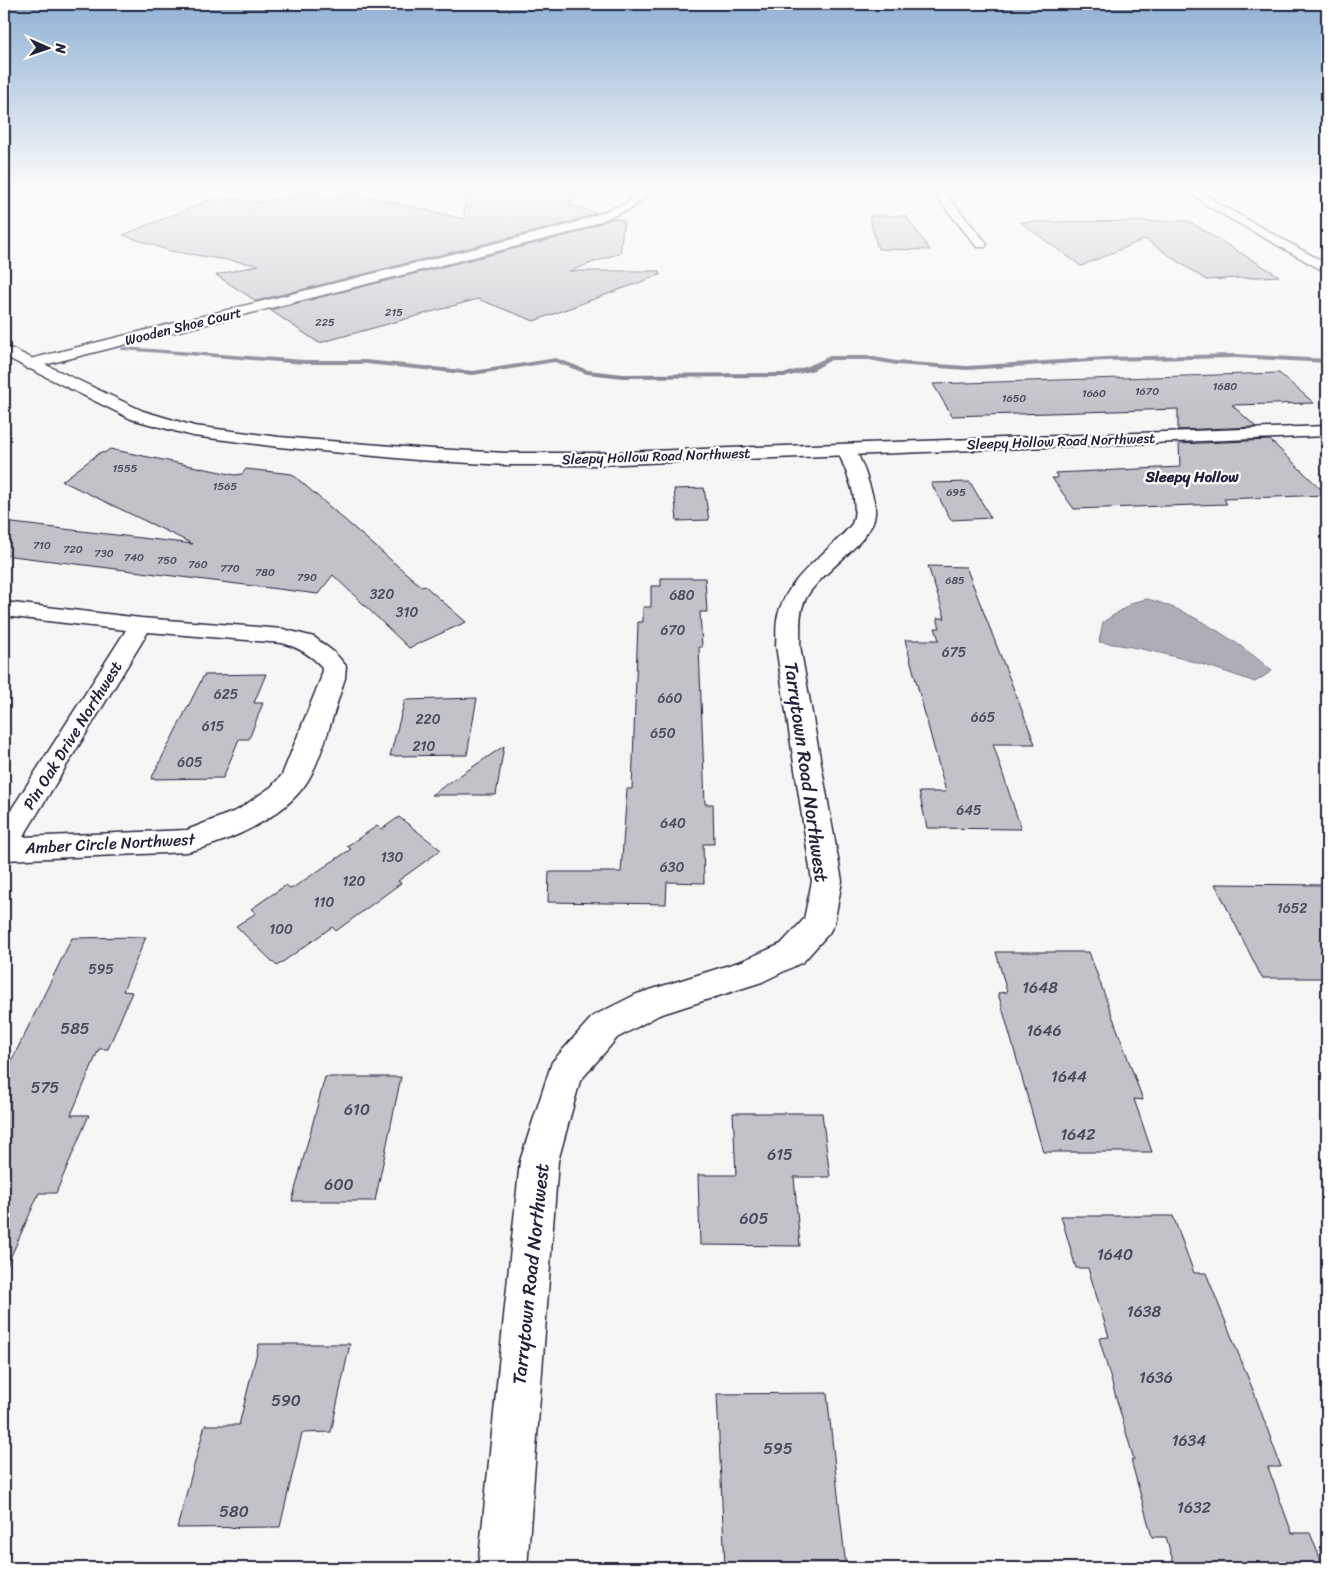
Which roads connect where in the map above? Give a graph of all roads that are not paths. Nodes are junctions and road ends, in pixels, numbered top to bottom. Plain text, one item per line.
1 (431, 263) edge
2 (4, 350) edge
3 (28, 364) junction
4 (1327, 431) edge
5 (846, 449) junction
6 (4, 609) edge
7 (141, 625) junction
8 (4, 844) edge
9 (4, 849) edge
10 (502, 1568) edge

1 - 3 street, Wooden Shoe Court
2 - 3 street, Sleepy Hollow Road Northwest
3 - 5 street, Sleepy Hollow Road Northwest
4 - 5 street, Sleepy Hollow Road Northwest
5 - 10 street, Tarrytown Road Northwest
6 - 7 street, Amber Circle Northwest
7 - 8 street, Pin Oak Drive Northwest
7 - 9 street, Amber Circle Northwest

